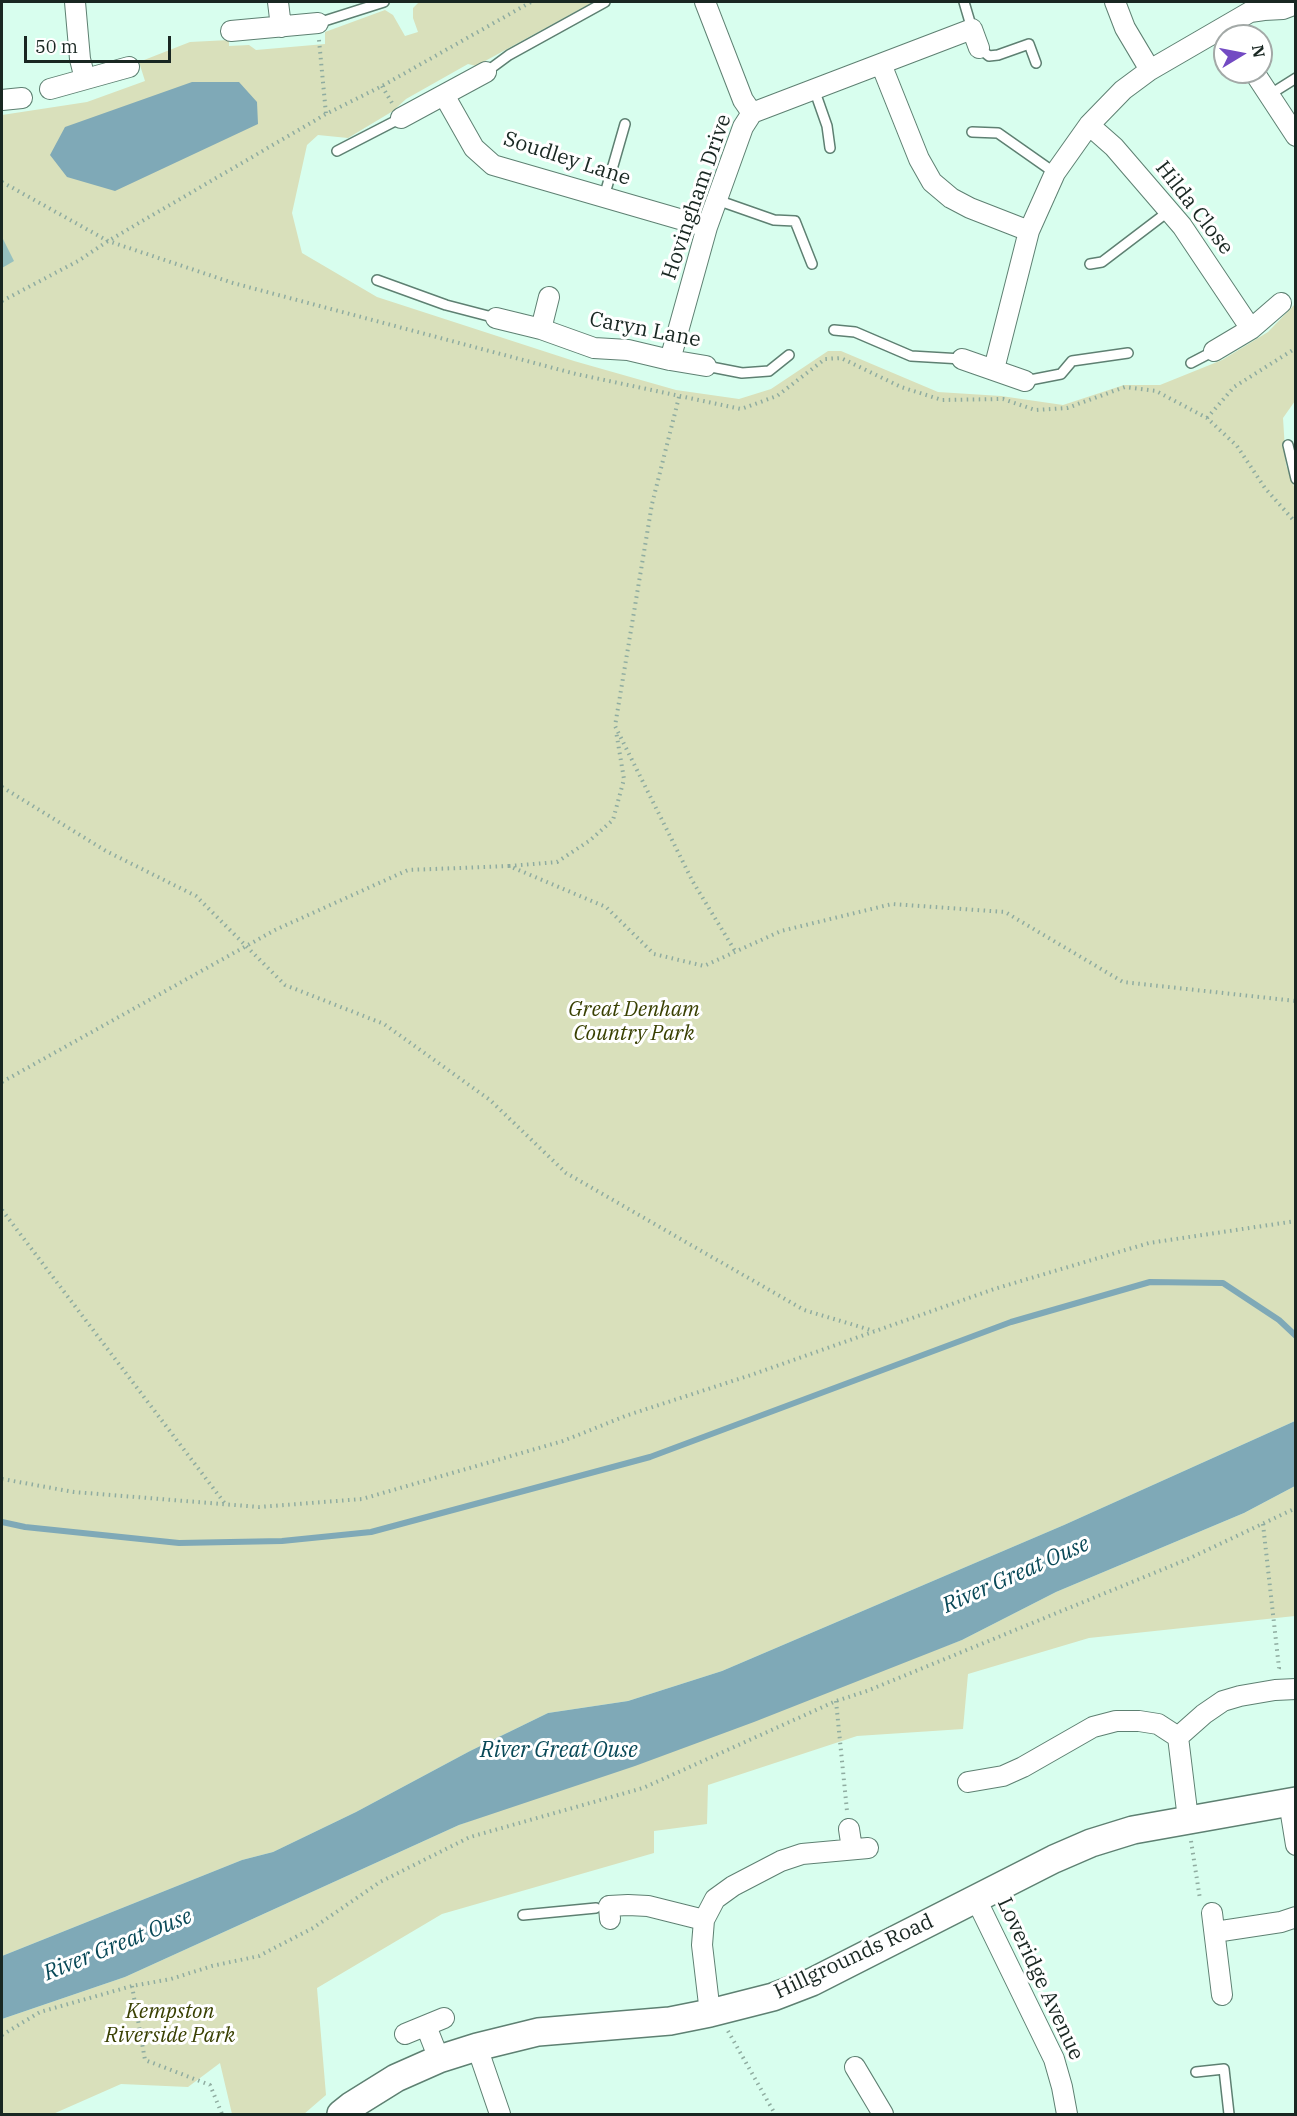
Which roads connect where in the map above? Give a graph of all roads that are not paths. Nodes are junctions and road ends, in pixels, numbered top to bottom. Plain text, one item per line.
1 (75, 2) edge
2 (278, 2) edge
3 (384, 2) edge
4 (605, 2) edge
5 (705, 2) edge
6 (964, 2) edge
7 (1115, 2) edge
8 (1296, 4) edge
9 (318, 23) joint
10 (1236, 24) edge
11 (281, 27) junction
12 (972, 29) junction
13 (231, 31) dead end
14 (1213, 38) edge
15 (979, 48) joint
16 (1036, 63) dead end
17 (881, 64) junction
18 (129, 67) dead end
19 (1150, 70) junction
20 (486, 72) joint
21 (1296, 78) edge
22 (85, 79) junction
23 (1262, 84) edge
24 (50, 89) dead end
25 (814, 89) junction
26 (444, 95) junction
27 (1269, 95) junction
28 (22, 98) dead end
29 (2, 100) edge
30 (752, 113) junction
31 (401, 118) joint
32 (625, 124) dead end
33 (1089, 125) junction
34 (972, 132) dead end
35 (1296, 136) edge
36 (830, 148) dead end
37 (337, 151) dead end
38 (1055, 173) junction
39 (604, 197) junction
40 (717, 200) junction
41 (1169, 211) junction
42 (707, 227) junction
43 (1029, 231) junction
44 (812, 264) dead end
45 (1090, 264) dead end
46 (377, 280) dead end
47 (549, 297) dead end
48 (1281, 303) dead end
49 (496, 318) joint
50 (541, 329) junction
51 (834, 330) dead end
52 (1251, 330) junction
53 (1214, 351) joint
54 (1128, 353) dead end
55 (789, 356) dead end
56 (962, 359) joint
57 (670, 360) junction
58 (1191, 363) dead end
59 (706, 366) joint
60 (994, 369) junction
61 (1025, 381) joint
62 (1288, 445) dead end
63 (1296, 479) edge
64 (1296, 1689) edge
65 (1178, 1737) junction
66 (978, 1775) dead end
67 (1292, 1801) edge
68 (1188, 1819) junction
69 (849, 1829) dead end
70 (1296, 1845) edge
71 (976, 1899) junction
72 (605, 1911) joint
73 (523, 1915) dead end
74 (1296, 1917) edge
75 (704, 1920) junction
76 (1222, 1995) dead end
77 (715, 2012) junction
78 (405, 2034) dead end
79 (477, 2047) junction
80 (439, 2059) junction
81 (855, 2067) dead end
82 (1196, 2072) dead end
83 (341, 2115) edge
84 (500, 2115) edge
85 (883, 2115) edge
86 (1067, 2115) edge
87 (1229, 2115) edge

1 - 22 street
2 - 11 street
3 - 9 lane
4 - 20 lane
5 - 30 street
6 - 12 lane
7 - 19 street
8 - 10 street
9 - 11 street
11 - 13 street
12 - 15 street
12 - 17 street, Hovingham Drive
14 - 19 street
15 - 16 lane
17 - 25 street, Hovingham Drive
17 - 43 street
18 - 22 street
19 - 33 street
20 - 26 street
21 - 27 lane
22 - 24 street
23 - 27 street
25 - 30 street, Hovingham Drive
25 - 36 lane
26 - 31 street
26 - 39 street, Soudley Lane
27 - 35 street
28 - 29 street
30 - 40 street, Hovingham Drive
31 - 37 lane
32 - 39 lane
33 - 38 street
33 - 41 street, Hilda Close
34 - 38 lane
38 - 43 street
39 - 42 street, Soudley Lane
40 - 42 street, Hovingham Drive
40 - 44 lane
41 - 45 lane
41 - 52 street, Hilda Close
42 - 57 street, Hovingham Drive
43 - 60 street
46 - 49 lane
47 - 50 street
48 - 52 street
49 - 50 street, Caryn Lane
50 - 57 street, Caryn Lane
51 - 56 lane
52 - 53 street
53 - 58 lane
54 - 61 lane
55 - 59 lane
56 - 60 street
57 - 59 street, Caryn Lane
60 - 61 street
62 - 63 lane
64 - 65 street
65 - 66 street
65 - 68 street
67 - 68 street, Hillgrounds Road
67 - 70 street
68 - 71 street, Hillgrounds Road
69 - 75 street
71 - 77 street, Hillgrounds Road
71 - 86 street, Loveridge Avenue
72 - 73 lane
72 - 75 street
74 - 76 street
75 - 77 street
77 - 79 street, Hillgrounds Road
78 - 80 street
79 - 80 street, Hillgrounds Road
79 - 84 street
80 - 83 street, Hillgrounds Road
81 - 85 street
82 - 87 lane

